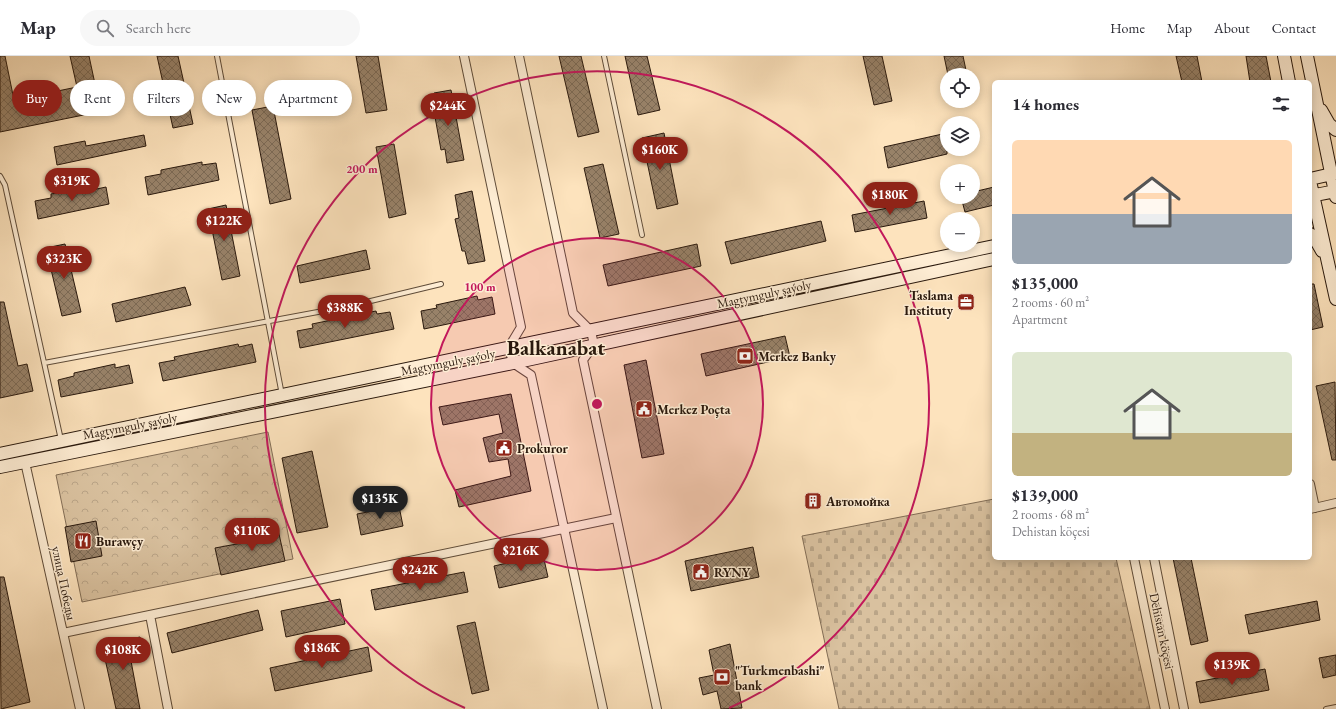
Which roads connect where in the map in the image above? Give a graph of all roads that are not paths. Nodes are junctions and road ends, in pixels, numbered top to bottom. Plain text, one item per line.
1 (217, 56) edge
2 (464, 56) edge
3 (519, 56) edge
4 (604, 56) edge
5 (1284, 56) edge
6 (1307, 56) edge
7 (1290, 80) edge
8 (1317, 104) junction
9 (1336, 130) edge
10 (1334, 173) edge
11 (0, 176) edge
12 (1312, 179) edge
13 (1336, 193) edge
14 (1312, 195) edge
15 (642, 235) dead end
16 (1312, 236) edge
17 (992, 246) edge
18 (992, 259) edge
19 (1328, 260) junction
20 (440, 284) dead end
21 (1336, 299) edge
22 (268, 323) junction
23 (591, 331) junction
24 (594, 345) junction
25 (509, 347) junction
26 (44, 363) junction
27 (513, 363) junction
28 (282, 395) junction
29 (62, 441) junction
30 (0, 454) edge
31 (25, 462) junction
32 (0, 467) edge
33 (1336, 503) edge
34 (1313, 508) edge
35 (616, 518) junction
36 (565, 528) junction
37 (1134, 560) edge
38 (1154, 560) edge
39 (150, 615) junction
40 (63, 633) junction
41 (1336, 707) edge
42 (80, 709) edge
43 (168, 709) edge
44 (603, 709) edge
45 (657, 709) edge
46 (1165, 709) edge
47 (1184, 709) edge
48 (1326, 709) edge

1 - 22 lane
2 - 25 street
3 - 23 street
4 - 15 lane
5 - 7 street
6 - 8 street
8 - 9 street
8 - 10 street
10 - 12 street
10 - 13 street
11 - 26 lane
13 - 14 street
14 - 19 street
16 - 19 street
17 - 23 street, Magtymguly şaýoly
18 - 24 street, Magtymguly şaýoly
19 - 21 street
20 - 22 lane
22 - 26 lane
22 - 28 lane
23 - 24 street
23 - 25 street, Magtymguly şaýoly
24 - 27 street, Magtymguly şaýoly
24 - 35 street
25 - 27 street
25 - 28 street, Magtymguly şaýoly
26 - 29 lane
27 - 31 street, Magtymguly şaýoly
27 - 36 street
28 - 29 street, Magtymguly şaýoly
29 - 30 street, Magtymguly şaýoly
31 - 32 street, Magtymguly şaýoly
31 - 40 street, улица Победы
33 - 34 street
35 - 36 street
35 - 45 street
36 - 39 street
36 - 44 street
37 - 46 street, Dehistan köçesi
38 - 47 street, Dehistan köçesi
39 - 40 street
39 - 43 street
40 - 42 street, улица Победы
41 - 48 lane

